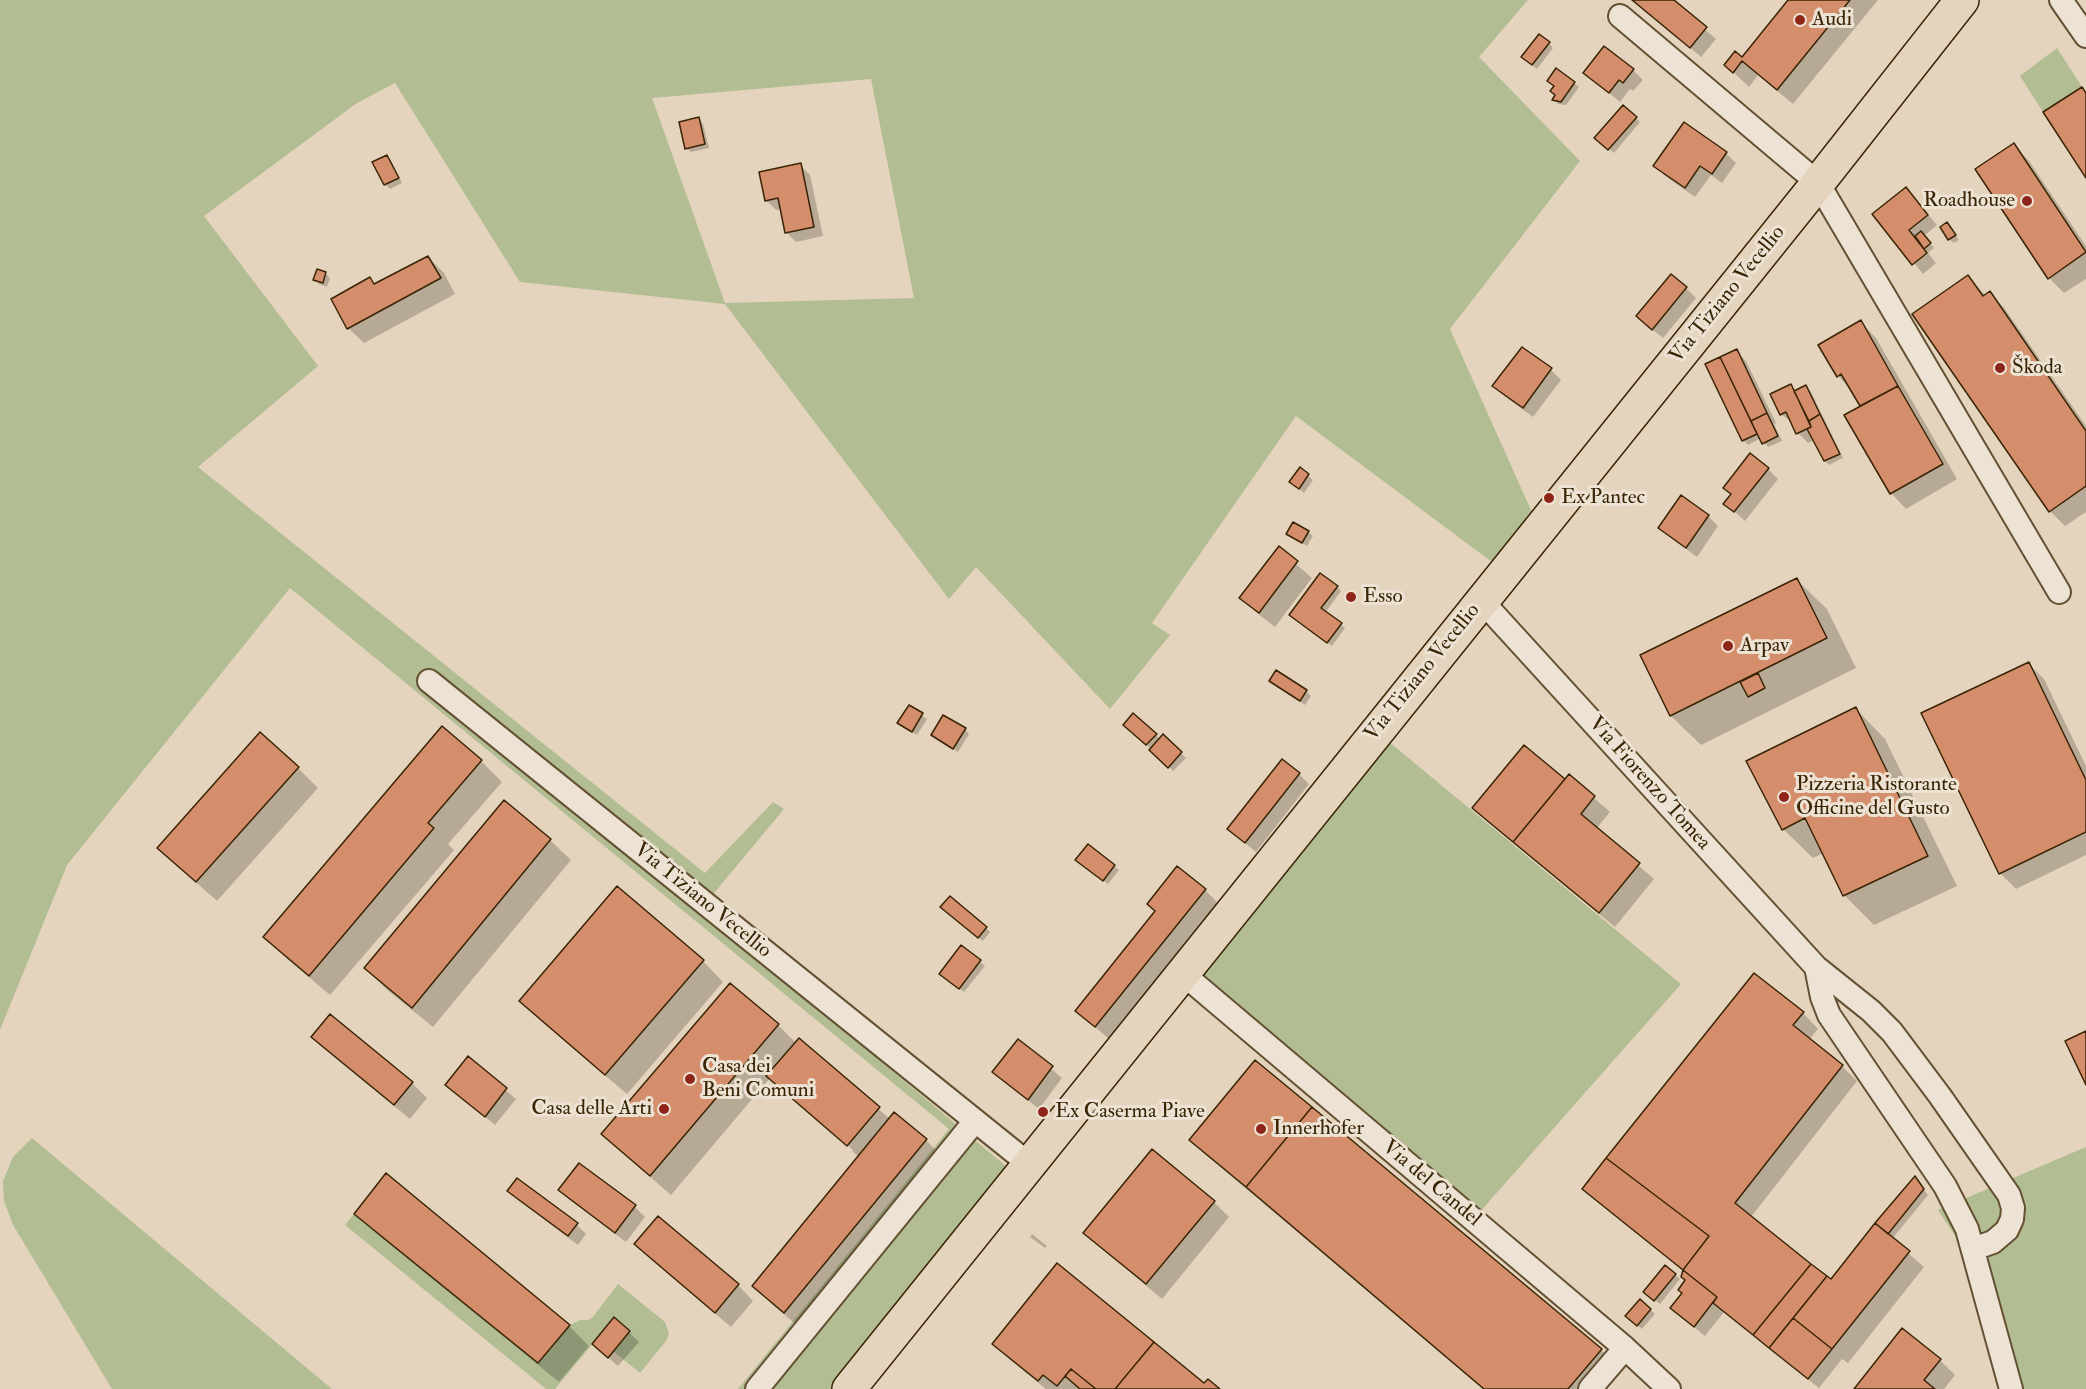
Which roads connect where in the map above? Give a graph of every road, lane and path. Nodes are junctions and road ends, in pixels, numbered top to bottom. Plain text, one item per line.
1 (1962, 0) edge
2 (2061, 0) edge
3 (1620, 16) dead end
4 (2086, 36) edge
5 (1818, 183) junction
6 (2059, 592) dead end
7 (1482, 601) junction
8 (429, 681) dead end
9 (1816, 967) junction
10 (1182, 973) junction
11 (975, 1121) junction
12 (1029, 1164) junction
13 (1973, 1249) junction
14 (1625, 1348) junction
15 (757, 1389) edge
16 (849, 1389) edge
17 (1590, 1389) edge
18 (1669, 1389) edge
19 (2011, 1389) edge

1 - 5 main road, Via Tiziano Vecellio
2 - 4 street
3 - 5 street
5 - 6 street
5 - 7 main road, Via Tiziano Vecellio
7 - 9 street, Via Fiorenzo Tomea
7 - 10 main road, Via Tiziano Vecellio
8 - 11 street, Via Tiziano Vecellio
9 - 13 street
9 - 13 street, Via Fiorenzo Tomea
10 - 12 main road, Via Tiziano Vecellio
10 - 14 street, Via del Candel
11 - 12 street, Via Tiziano Vecellio
11 - 15 street
12 - 16 main road, Via Tiziano Vecellio
13 - 19 street
14 - 17 street
14 - 18 street, Via del Candel

